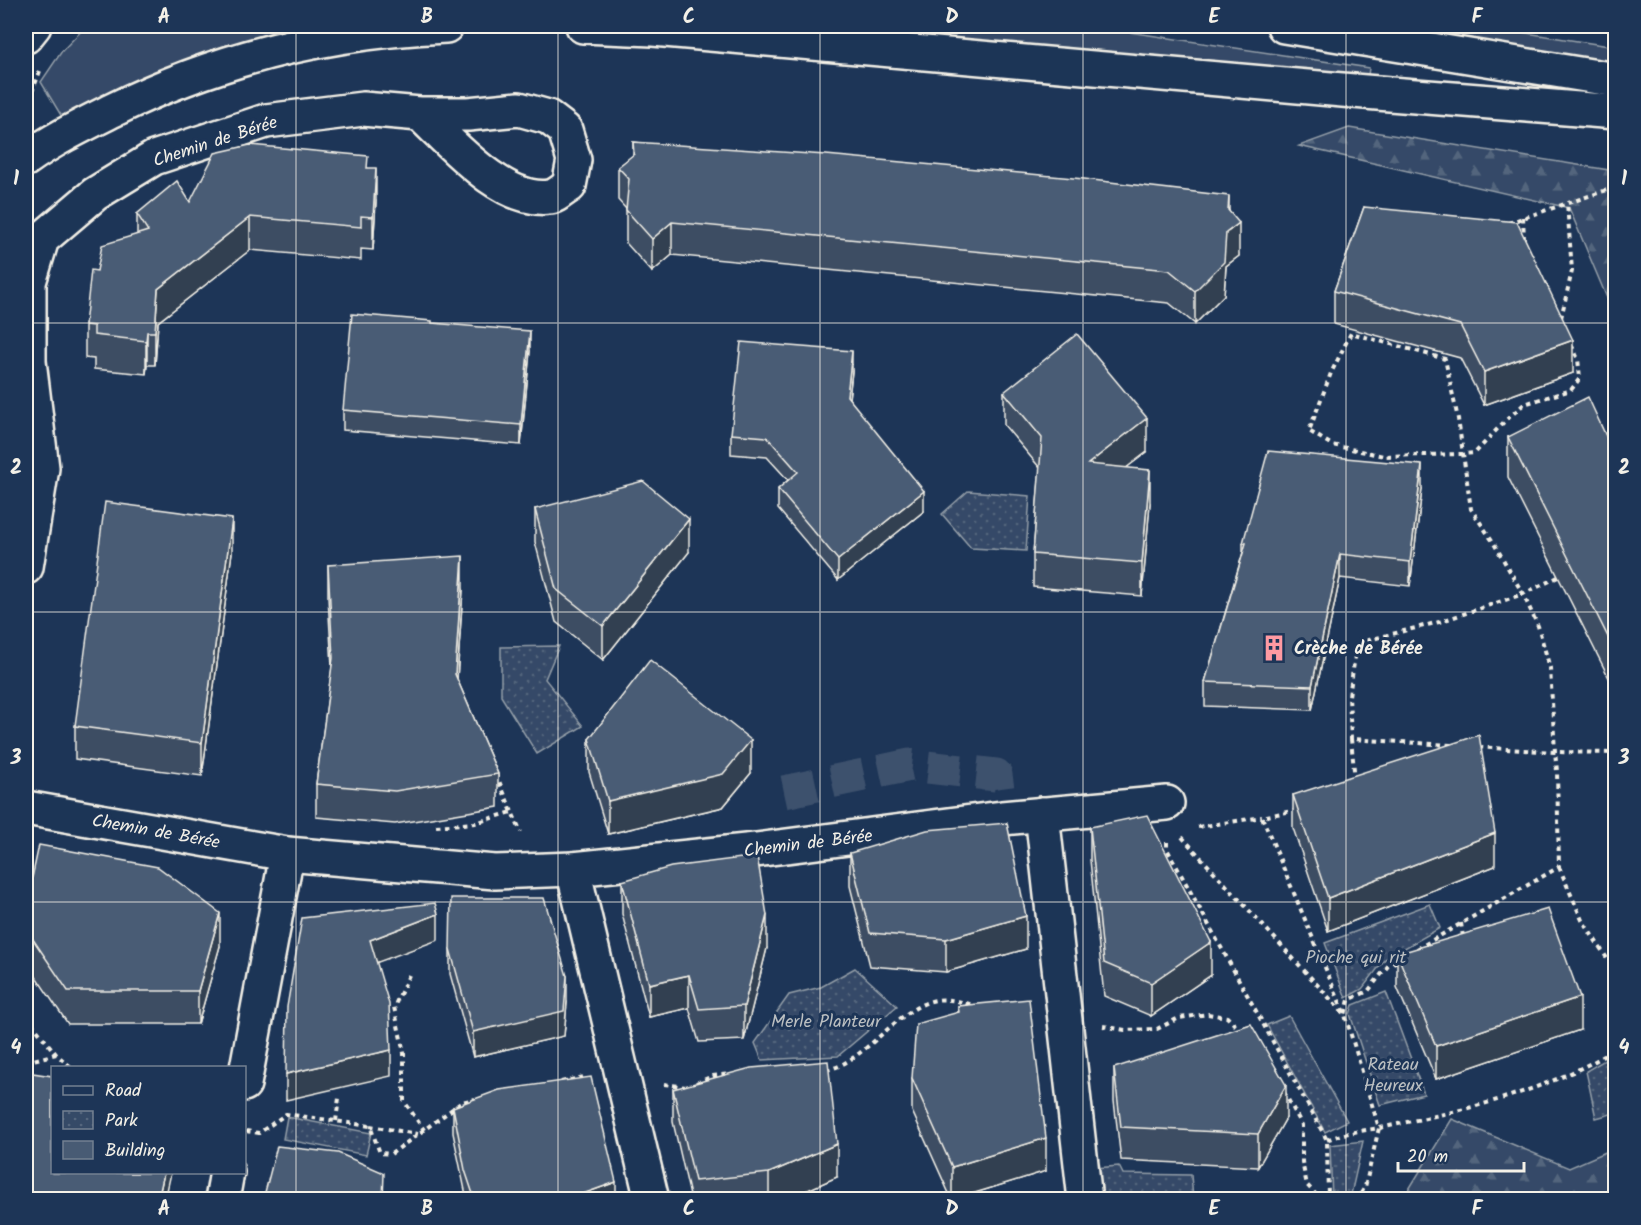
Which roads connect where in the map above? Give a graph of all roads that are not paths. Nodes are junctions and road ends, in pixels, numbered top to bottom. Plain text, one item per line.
1 (34, 26) edge
2 (446, 26) edge
3 (583, 26) edge
4 (1284, 26) edge
5 (26, 36) edge
6 (1616, 80) edge
7 (1616, 112) edge
8 (420, 114) dead end
9 (26, 159) edge
10 (26, 567) edge
11 (26, 808) edge
12 (1042, 814) junction
13 (1165, 814) road end
14 (287, 854) junction
15 (573, 869) junction
16 (246, 1073) edge
17 (227, 1174) edge
18 (222, 1200) edge
19 (652, 1200) edge
20 (1085, 1200) edge

1 - 5 main road
2 - 9 main road
3 - 7 main road
4 - 6 main road
8 - 10 main road, Chemin de Bérée
11 - 14 main road, Chemin de Bérée
12 - 13 main road, Chemin de Bérée
12 - 15 main road, Chemin de Bérée
12 - 20 main road
14 - 15 main road, Chemin de Bérée
14 - 16 main road
15 - 19 main road
17 - 18 main road

